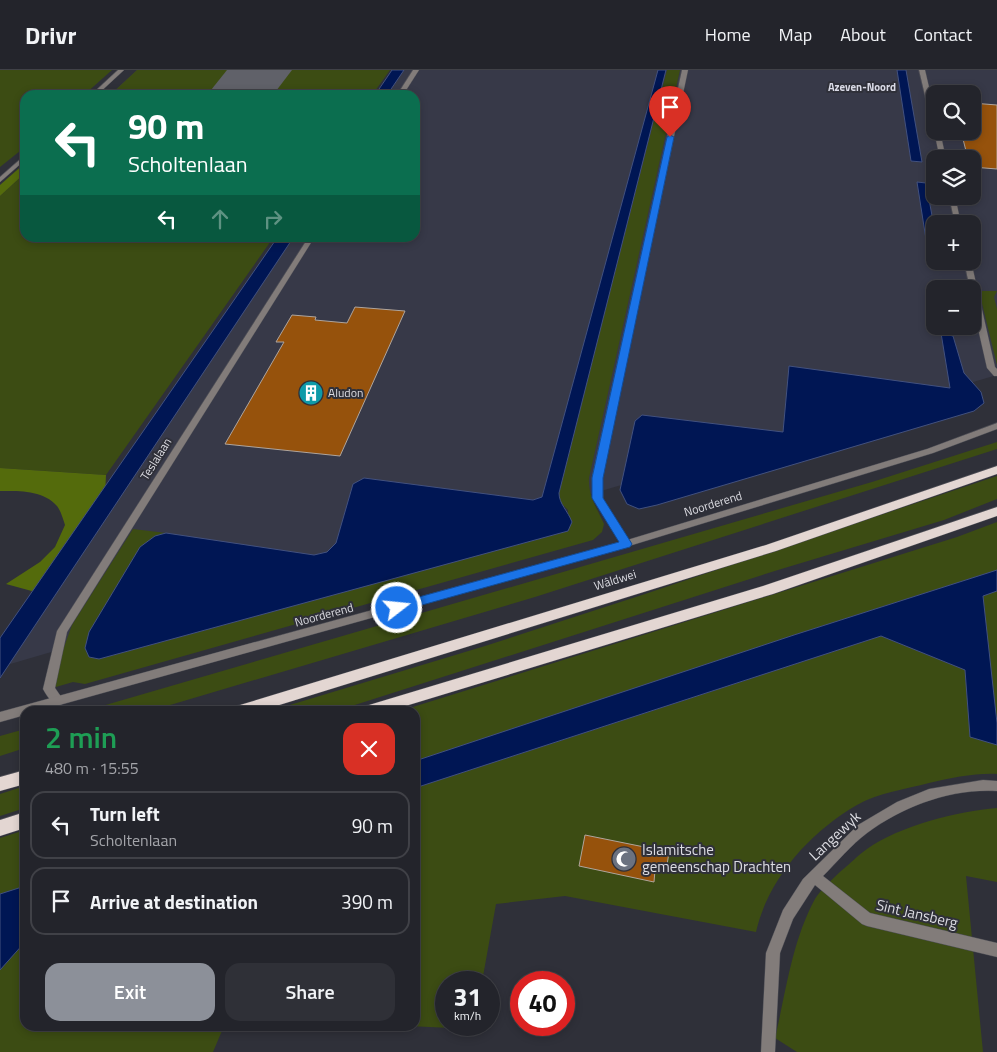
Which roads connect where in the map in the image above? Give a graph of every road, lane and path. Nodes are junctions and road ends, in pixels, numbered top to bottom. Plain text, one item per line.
1 (121, 70) edge
2 (416, 70) edge
3 (684, 70) edge
4 (922, 70) edge
5 (926, 87) edge
6 (99, 90) edge
7 (403, 90) edge
8 (20, 162) edge
9 (0, 180) edge
10 (307, 242) edge
11 (969, 270) edge
12 (997, 374) edge
13 (997, 426) edge
14 (997, 470) edge
15 (997, 510) edge
16 (626, 544) junction
17 (58, 701) junction
18 (40, 706) edge
19 (256, 706) edge
20 (385, 706) edge
21 (20, 711) edge
22 (0, 717) edge
23 (20, 778) edge
24 (0, 784) edge
25 (997, 786) edge
26 (20, 822) edge
27 (0, 828) edge
28 (814, 877) junction
29 (997, 950) edge
30 (768, 1052) edge

1 - 6 street
2 - 7 street
3 - 16 street
4 - 5 street
8 - 9 street
10 - 17 street, Teslalaan
11 - 12 street
13 - 16 street, Noorderend
14 - 19 highway, Wâldwei
15 - 20 highway
16 - 17 street, Noorderend
17 - 18 street, Noorderend
21 - 22 street, Noorderend
23 - 24 highway
25 - 28 street, Langewyk
26 - 27 highway
28 - 29 street, Sint Jansberg
28 - 30 street, Langewyk

